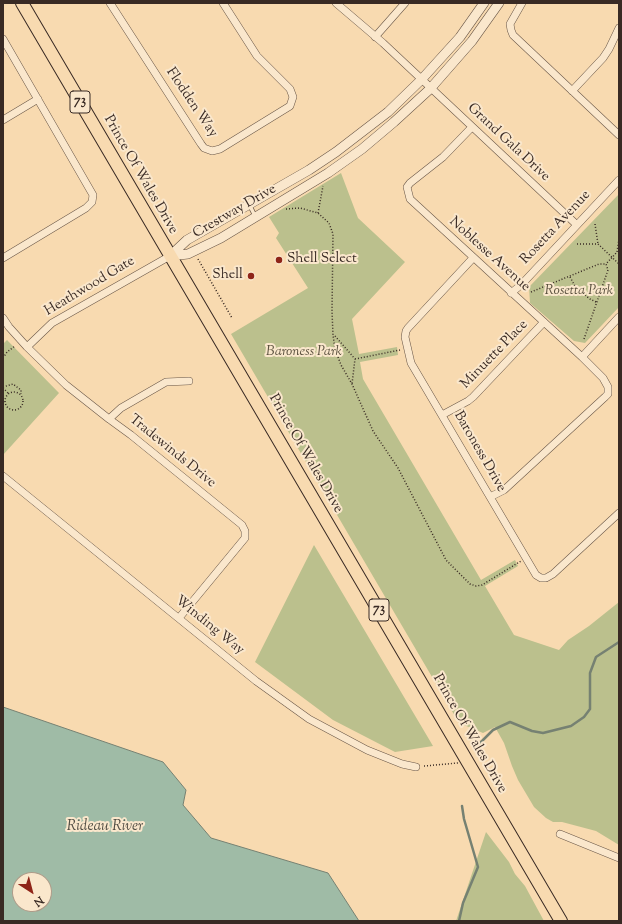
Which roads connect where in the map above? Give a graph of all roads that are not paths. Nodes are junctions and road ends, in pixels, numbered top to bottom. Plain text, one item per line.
1 (22, 3) edge
2 (110, 3) edge
3 (223, 3) edge
4 (336, 3) edge
5 (405, 3) edge
6 (484, 3) edge
7 (499, 3) edge
8 (522, 3) edge
9 (619, 28) edge
10 (375, 36) junction
11 (3, 39) edge
12 (421, 80) junction
13 (430, 89) junction
14 (572, 91) junction
15 (38, 99) junction
16 (3, 120) edge
17 (472, 127) junction
18 (619, 135) edge
19 (619, 180) edge
20 (249, 204) junction
21 (256, 217) junction
22 (577, 225) junction
23 (170, 256) junction
24 (3, 258) edge
25 (473, 258) junction
26 (511, 293) junction
27 (619, 317) edge
28 (3, 318) edge
29 (544, 322) junction
30 (27, 347) junction
31 (582, 357) junction
32 (189, 381) dead end
33 (442, 415) junction
34 (108, 419) junction
35 (3, 476) edge
36 (490, 497) junction
37 (619, 514) edge
38 (179, 618) junction
39 (416, 767) road end
40 (560, 834) dead end
41 (619, 858) edge
42 (561, 921) edge

1 - 23 main road, Prince Of Wales Drive / 73
2 - 3 street, Flodden Way
4 - 10 street, Grand Gala Drive
5 - 10 street
6 - 12 street, Crestway Drive
7 - 13 street, Crestway Drive
8 - 14 street
9 - 14 street
10 - 12 street, Grand Gala Drive
11 - 15 street
12 - 13 street, Grand Gala Drive
12 - 20 street, Crestway Drive
13 - 17 street, Grand Gala Drive
13 - 21 street, Crestway Drive
14 - 18 street
15 - 16 street
15 - 24 street
17 - 22 street, Grand Gala Drive
17 - 25 street, Noblesse Avenue
19 - 22 street, Rosetta Avenue
20 - 21 lane
20 - 23 street, Crestway Drive
21 - 23 street, Crestway Drive
22 - 26 street, Rosetta Avenue
23 - 30 street, Heathwood Gate
23 - 42 main road, Prince Of Wales Drive / 73
25 - 26 street, Noblesse Avenue
25 - 33 street, Baroness Drive
26 - 29 street, Noblesse Avenue
27 - 31 street
28 - 30 street, Tradewinds Drive
29 - 31 street, Noblesse Avenue
29 - 33 street, Minuette Place
30 - 34 street, Tradewinds Drive
31 - 36 street, Noblesse Avenue
32 - 34 street
33 - 36 street, Baroness Drive
34 - 38 street, Tradewinds Drive
35 - 38 street, Winding Way
36 - 37 street, Baroness Drive
38 - 39 street, Winding Way
40 - 41 street

